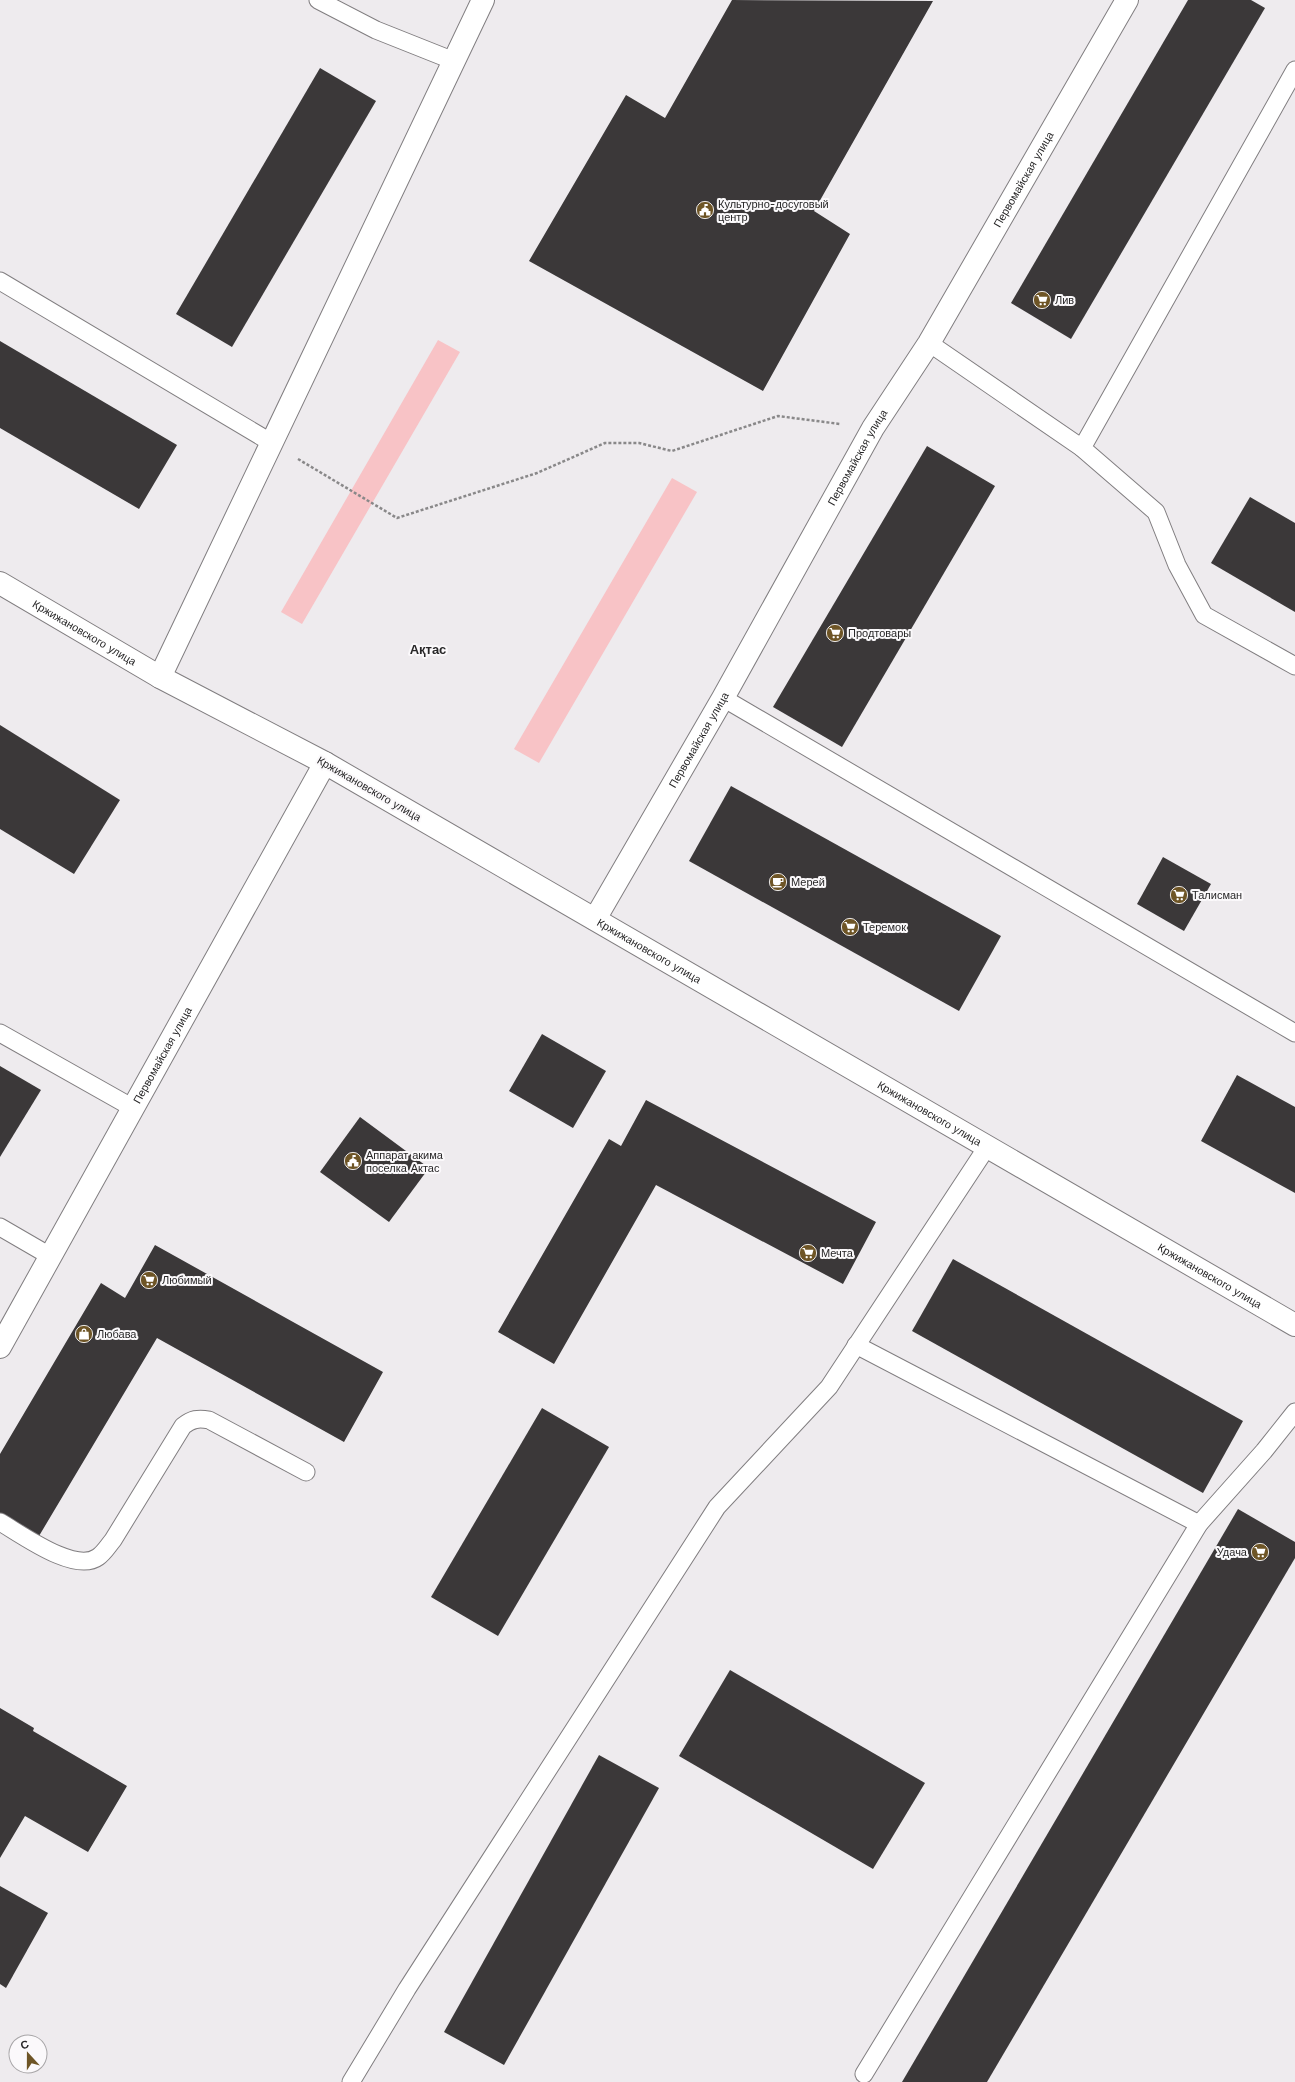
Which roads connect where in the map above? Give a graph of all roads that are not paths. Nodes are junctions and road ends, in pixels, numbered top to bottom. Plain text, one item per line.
1 (318, 0) edge
2 (483, 0) edge
3 (1127, 0) edge
4 (454, 60) junction
5 (1295, 70) edge
6 (0, 281) edge
7 (929, 343) junction
8 (272, 444) junction
9 (1082, 448) junction
10 (0, 583) edge
11 (1295, 666) edge
12 (160, 677) junction
13 (723, 698) junction
14 (325, 763) junction
15 (595, 920) junction
16 (0, 1033) edge
17 (1295, 1033) edge
18 (133, 1108) junction
19 (987, 1147) junction
20 (0, 1227) edge
21 (50, 1256) junction
22 (1295, 1325) edge
23 (856, 1345) junction
24 (0, 1347) edge
25 (1295, 1412) edge
26 (306, 1472) dead end
27 (0, 1522) edge
28 (1199, 1524) junction
29 (864, 2074) dead end
30 (351, 2082) edge

1 - 4 lane
2 - 4 street
3 - 7 street, Первомайская улица
4 - 8 street
5 - 9 lane
6 - 8 lane
7 - 9 lane
7 - 13 street, Первомайская улица
8 - 12 street
9 - 11 lane
10 - 12 street, Кржижановского улица
12 - 14 street, Кржижановского улица
13 - 15 street, Первомайская улица
13 - 17 lane
14 - 15 street, Кржижановского улица
14 - 18 street, Первомайская улица
15 - 19 street, Кржижановского улица
16 - 18 lane
18 - 21 street, Первомайская улица
19 - 22 street, Кржижановского улица
19 - 23 lane
20 - 21 lane
21 - 24 street, Первомайская улица
23 - 28 lane
23 - 30 lane
25 - 28 lane
26 - 27 lane
28 - 29 lane

